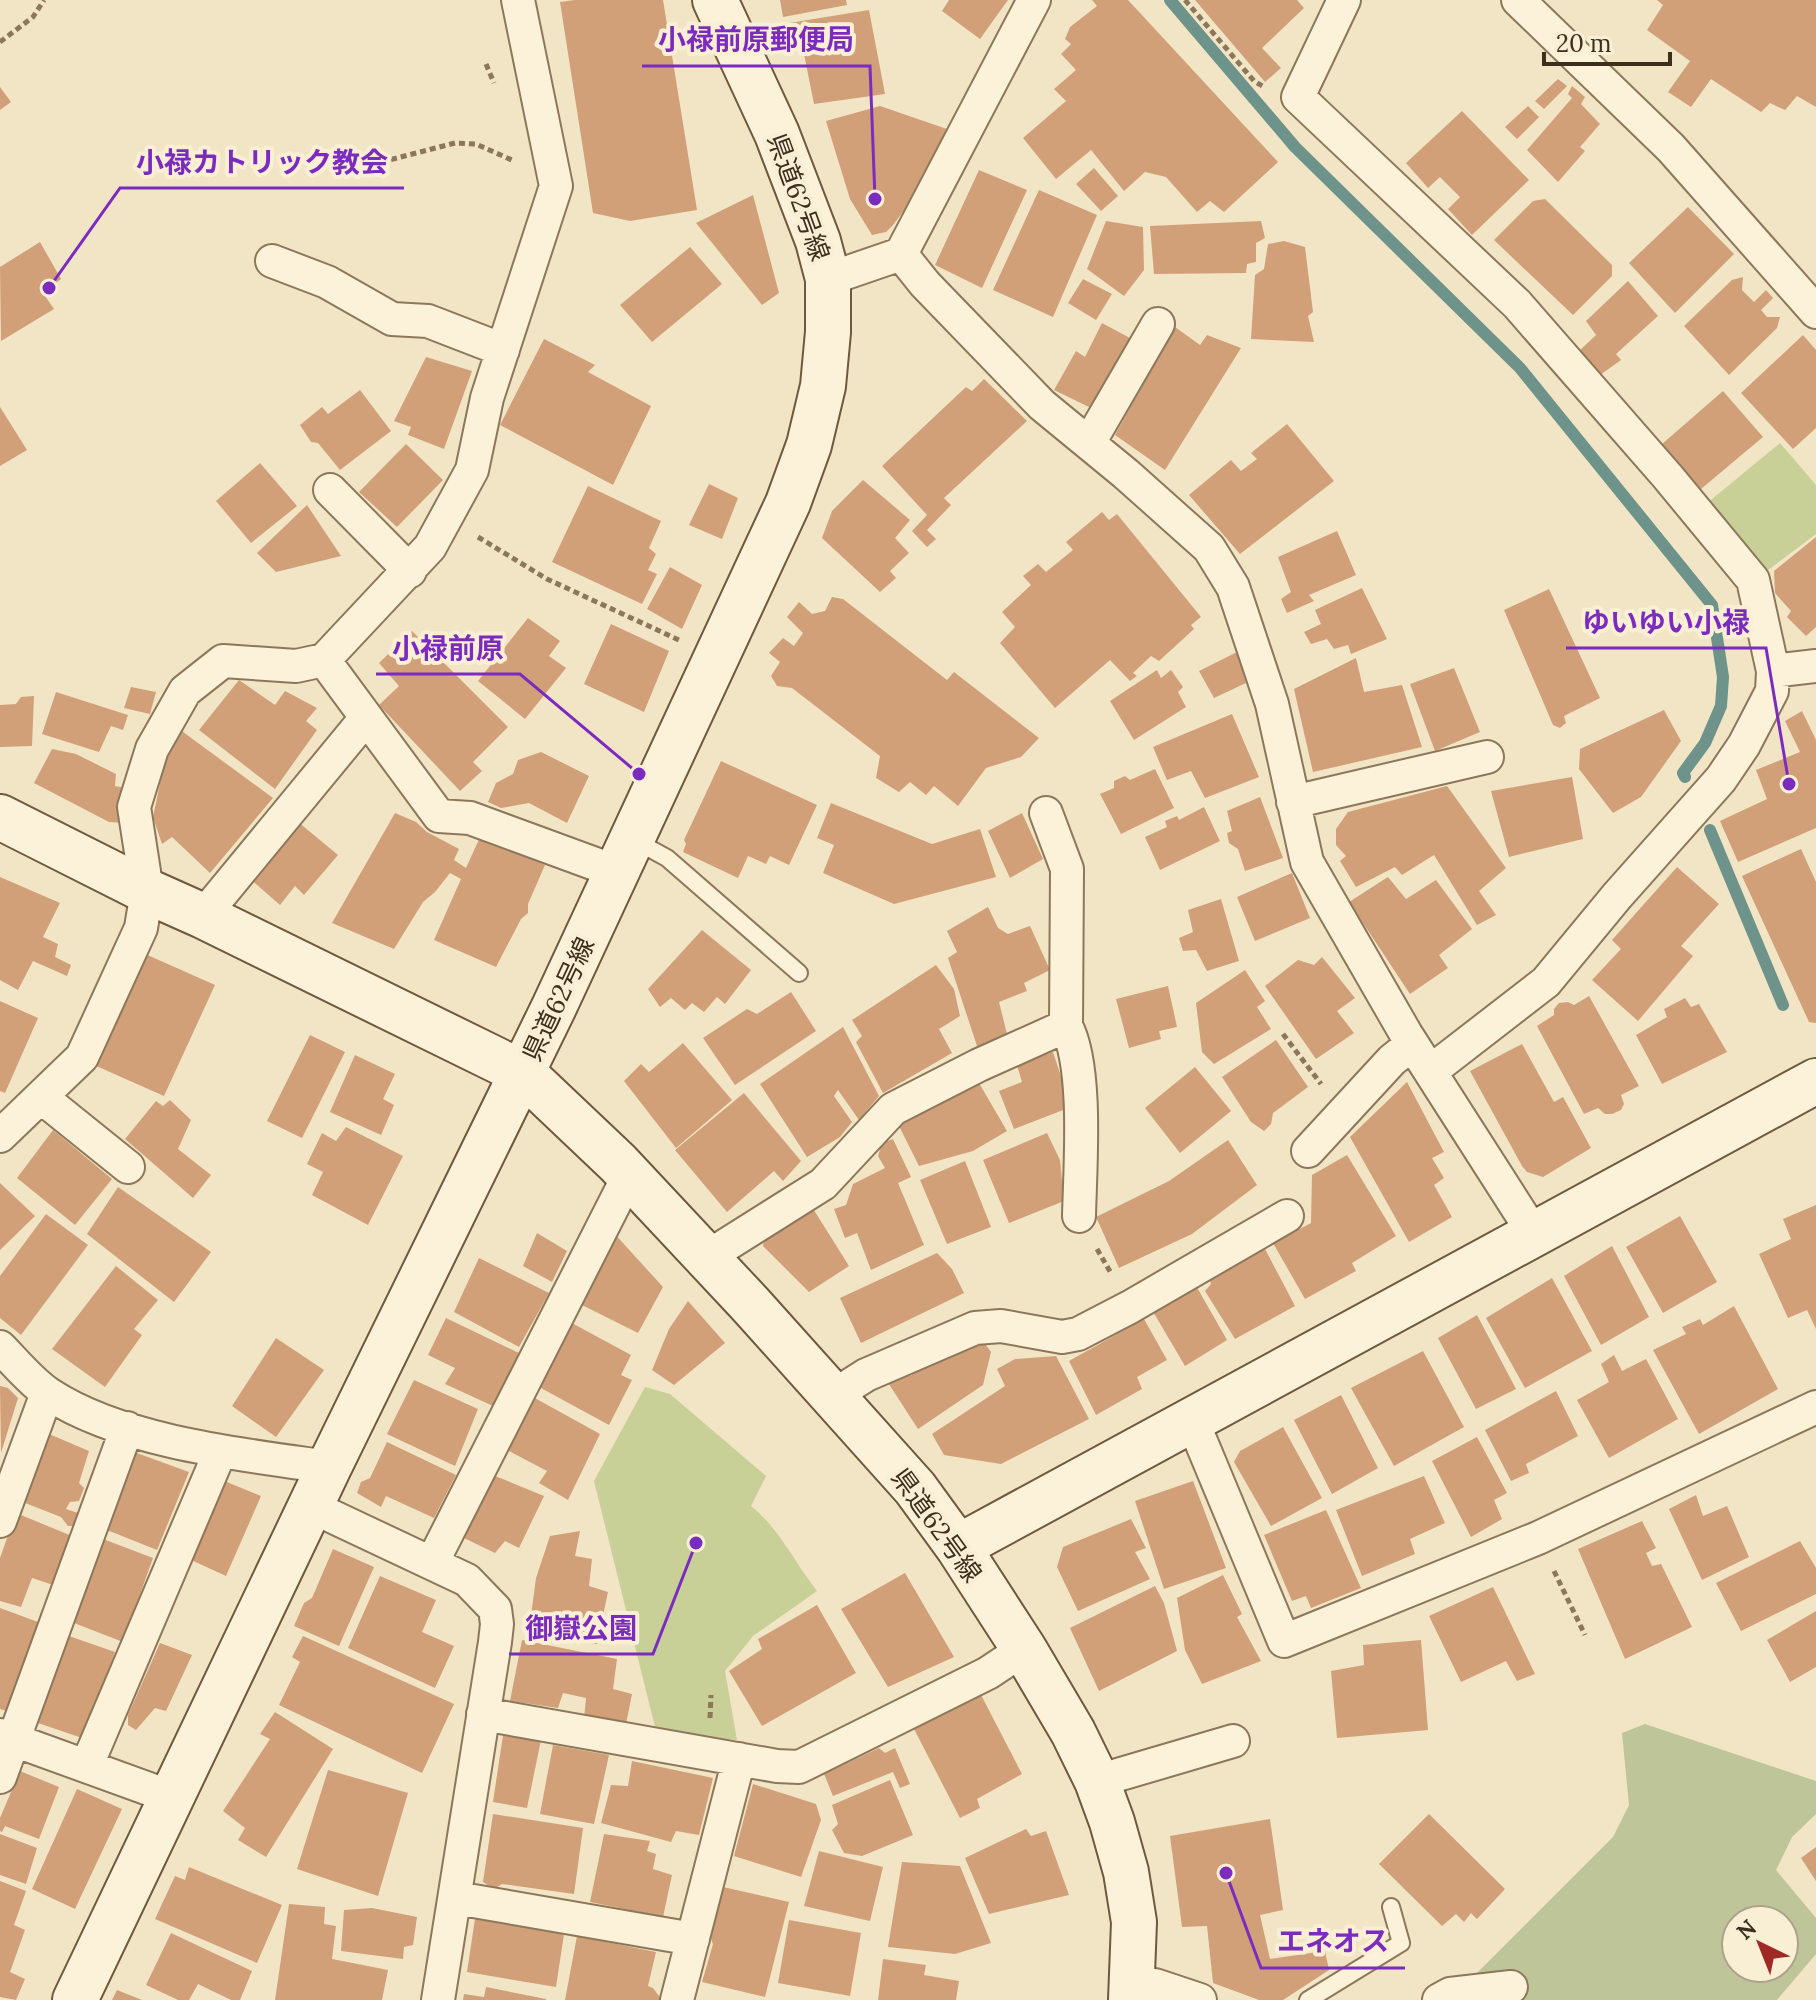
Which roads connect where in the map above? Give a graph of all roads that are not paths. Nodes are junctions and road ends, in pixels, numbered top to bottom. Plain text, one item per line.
1 (518, 0) edge
2 (715, 0) edge
3 (1034, 0) edge
4 (1344, 0) edge
5 (1518, 0) edge
6 (901, 254) junction
7 (272, 261) dead end
8 (828, 279) junction
9 (1816, 312) edge
10 (1158, 324) dead end
11 (503, 350) junction
12 (1089, 443) junction
13 (330, 490) dead end
14 (410, 571) junction
15 (324, 660) junction
16 (1816, 666) edge
17 (1773, 671) junction
18 (366, 718) junction
19 (1487, 757) dead end
20 (1293, 802) junction
21 (1046, 813) dead end
22 (0, 817) edge
23 (624, 856) junction
24 (147, 891) junction
25 (203, 916) junction
26 (799, 973) dead end
27 (1066, 1026) junction
28 (1412, 1044) junction
29 (1431, 1071) junction
30 (523, 1073) junction
31 (1816, 1081) edge
32 (41, 1097) junction
33 (0, 1136) edge
34 (1308, 1151) dead end
35 (128, 1167) dead end
36 (629, 1175) junction
37 (1079, 1216) road end
38 (1287, 1216) dead end
39 (1534, 1234) junction
40 (707, 1257) junction
41 (0, 1347) edge
42 (47, 1393) junction
43 (833, 1396) junction
44 (1813, 1419) edge
45 (1192, 1420) junction
46 (127, 1428) junction
47 (220, 1452) junction
48 (329, 1467) junction
49 (310, 1506) junction
50 (0, 1521) edge
51 (958, 1547) junction
52 (432, 1563) junction
53 (1024, 1649) junction
54 (483, 1714) junction
55 (7, 1737) edge
56 (1233, 1741) dead end
57 (739, 1759) junction
58 (87, 1765) junction
59 (0, 1777) edge
60 (1097, 1781) junction
61 (171, 1797) junction
62 (456, 1898) junction
63 (1391, 1907) dead end
64 (693, 1939) junction
65 (1511, 1987) dead end
66 (1132, 1991) edge
67 (75, 2000) edge
68 (438, 2000) edge
69 (677, 2000) edge
70 (1200, 2000) edge
71 (1308, 2000) edge
72 (1439, 2000) edge

1 - 11 street
2 - 8 street, 県道62号線
3 - 6 street
4 - 17 street
5 - 9 street
6 - 8 street
6 - 12 street
7 - 11 street
8 - 23 street, 県道62号線
10 - 12 street
11 - 14 street
12 - 20 street
13 - 14 street
14 - 15 street
15 - 18 street
15 - 24 street
16 - 17 street
17 - 29 street
18 - 23 street
18 - 25 street
19 - 20 street
20 - 28 street
21 - 27 street
22 - 24 street
23 - 26 lane
23 - 30 street, 県道62号線
24 - 25 street
24 - 32 street
25 - 30 street
27 - 37 street
27 - 40 street
28 - 29 street
28 - 34 street
29 - 39 street
30 - 36 street, 県道62号線
30 - 48 street
31 - 39 street
32 - 33 street
32 - 35 street
36 - 40 street, 県道62号線
36 - 52 street
38 - 43 street
39 - 45 street
40 - 43 street, 県道62号線
41 - 42 street
42 - 46 street
42 - 50 street
43 - 51 street, 県道62号線
44 - 45 street
45 - 51 street
46 - 47 street
46 - 55 street
47 - 48 street
47 - 58 street
48 - 49 street
49 - 52 street
49 - 61 street
51 - 53 street, 県道62号線
52 - 54 street
53 - 57 street
53 - 60 street, 県道62号線
54 - 57 street
54 - 62 street
55 - 58 street
55 - 59 street
56 - 60 street
57 - 64 street
58 - 61 street
60 - 66 street, 県道62号線
61 - 67 street
62 - 64 street
62 - 68 street
63 - 71 lane
64 - 69 street
65 - 72 street
66 - 70 street

